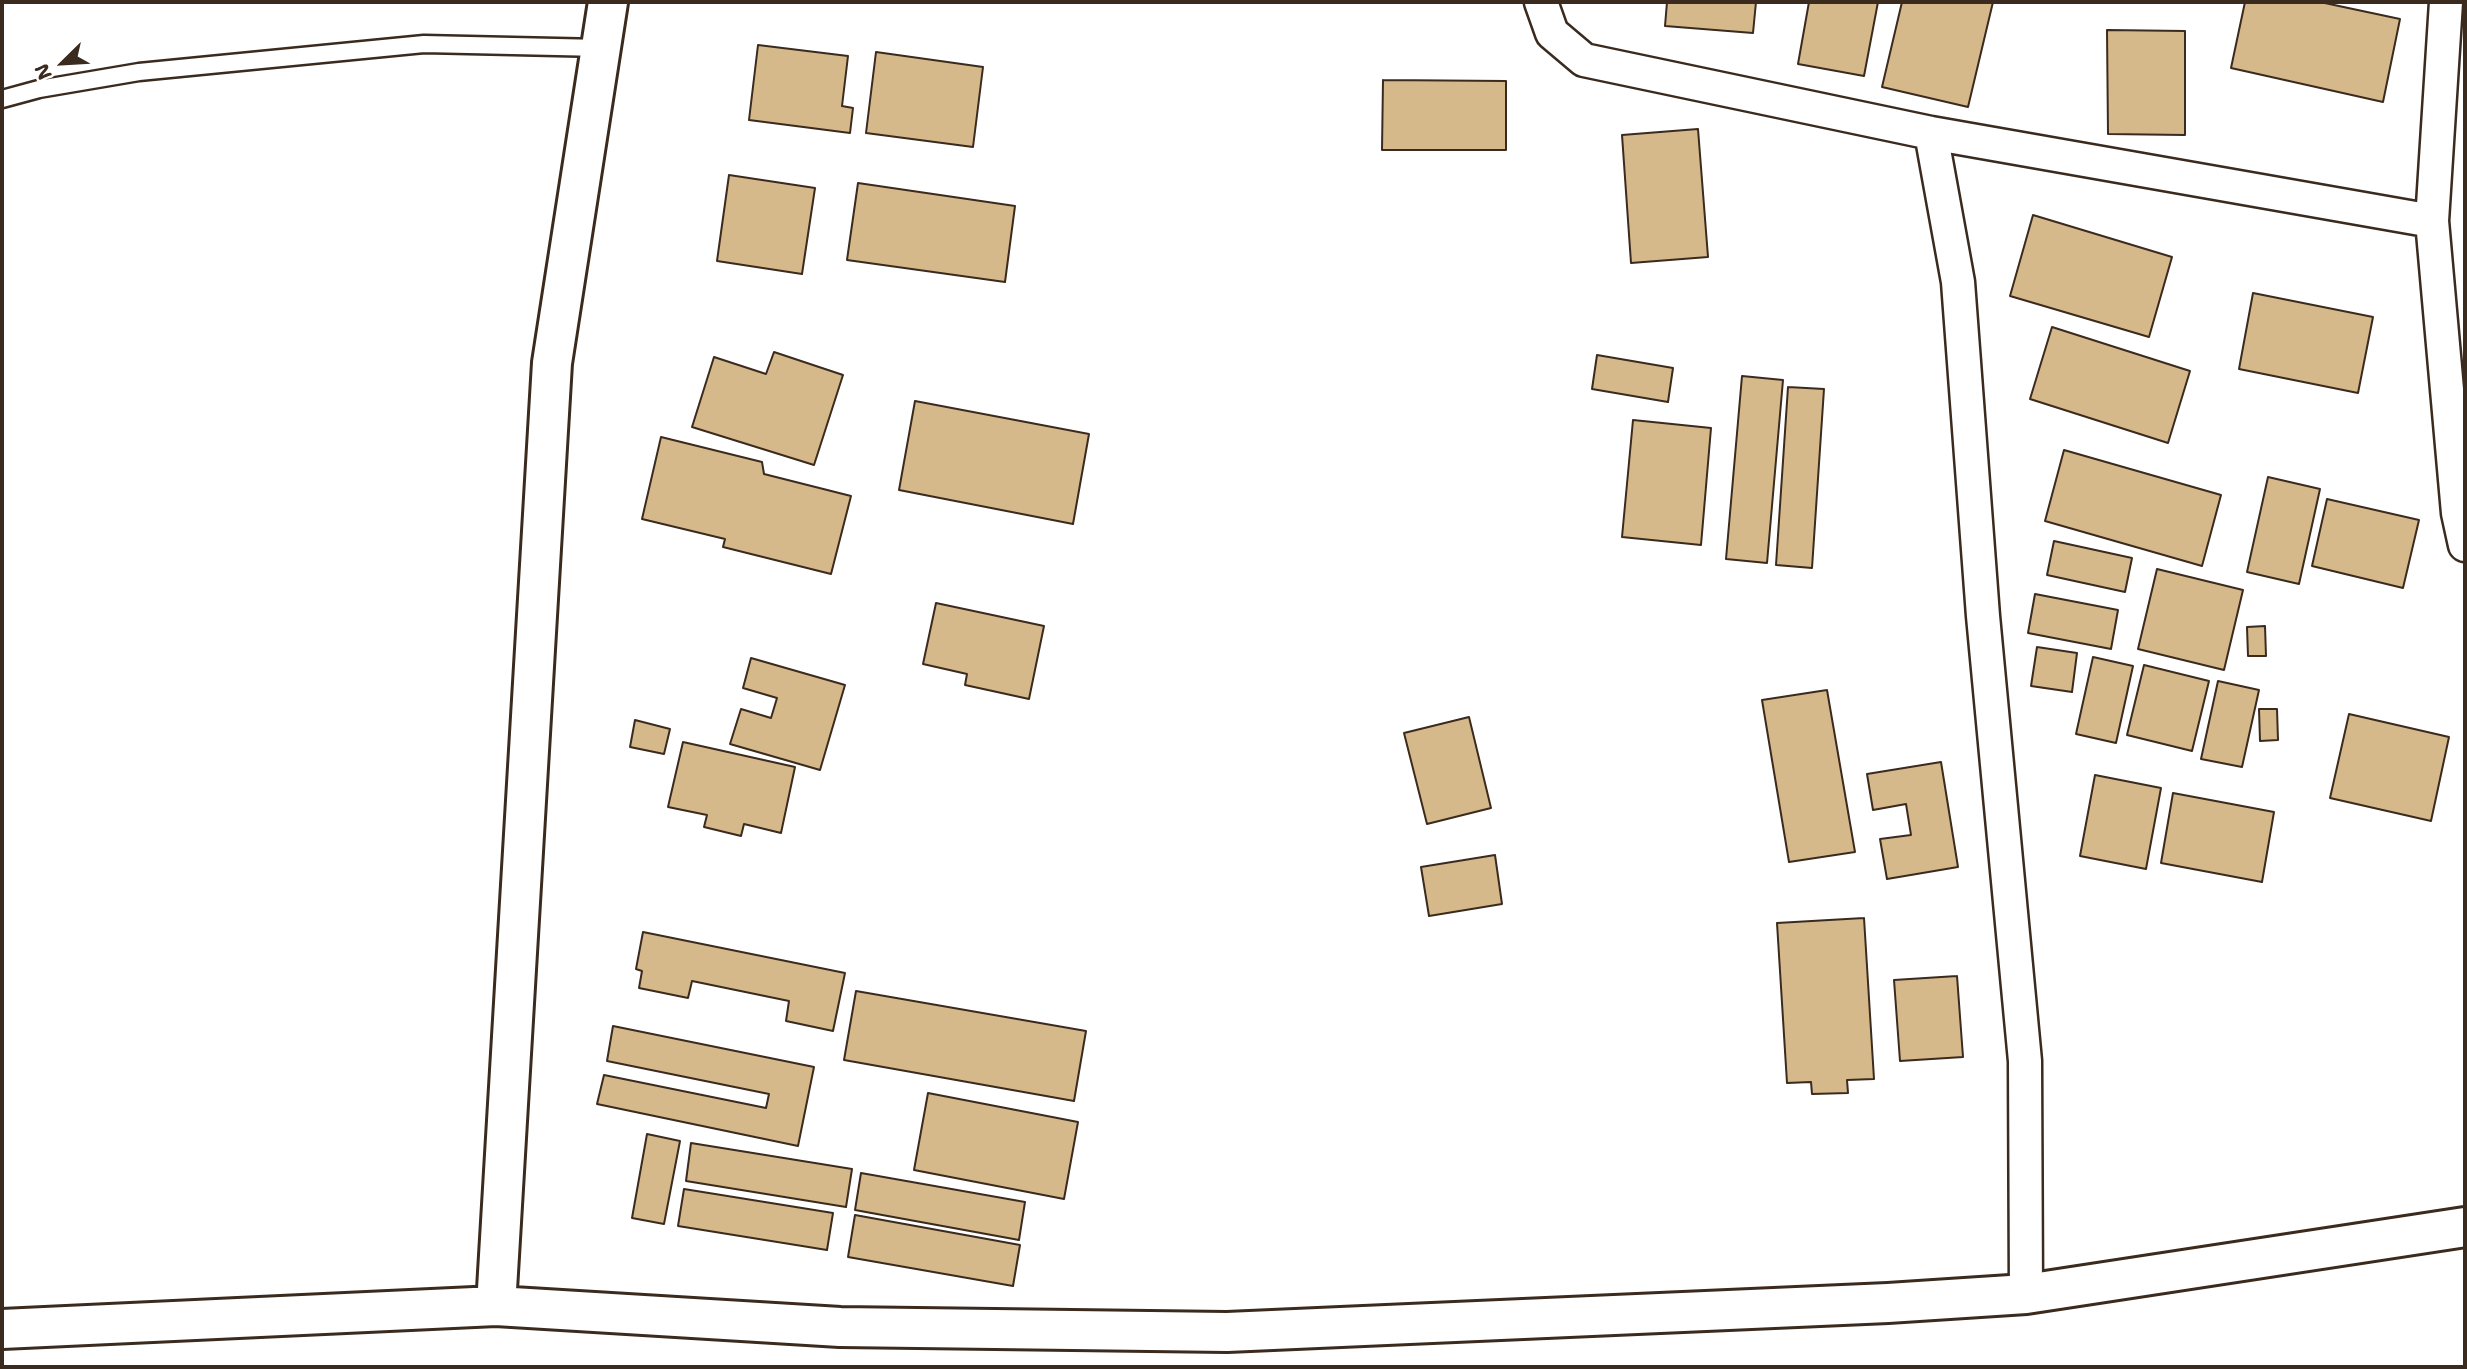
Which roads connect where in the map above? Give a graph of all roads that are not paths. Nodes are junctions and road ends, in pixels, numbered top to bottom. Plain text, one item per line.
1 (608, 2) edge
2 (1541, 2) edge
3 (2446, 2) edge
4 (601, 48) junction
5 (2, 99) edge
6 (1931, 132) junction
7 (2432, 221) junction
8 (2465, 545) edge
9 (2465, 1227) edge
10 (2026, 1294) junction
11 (496, 1306) junction
12 (2, 1329) edge

1 - 4 street
2 - 6 street
3 - 7 street
4 - 5 lane
4 - 11 street
6 - 7 street
6 - 10 street
7 - 8 street
9 - 10 street
10 - 11 street
11 - 12 street

